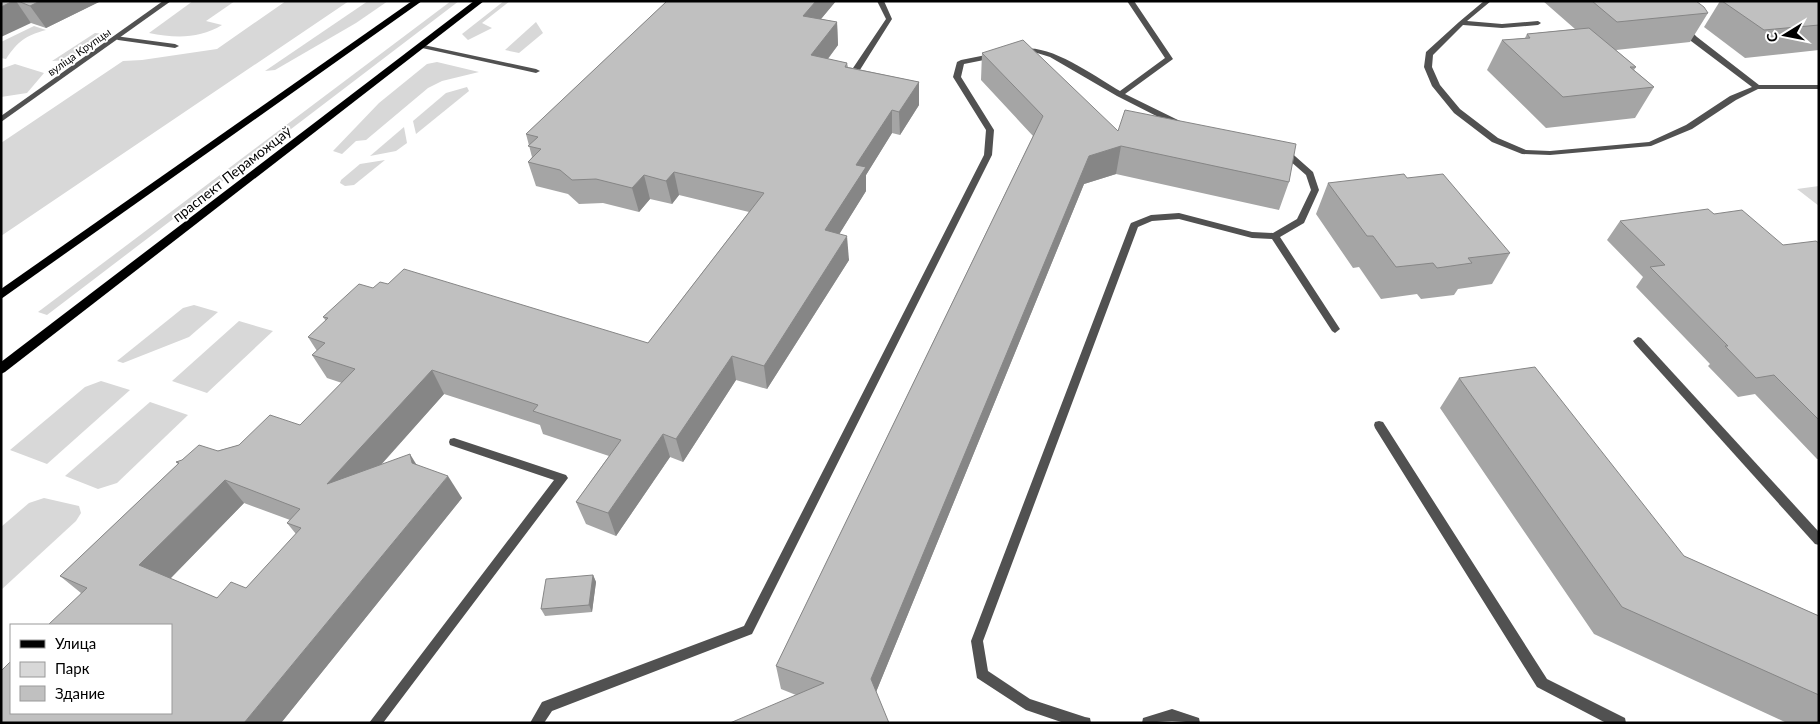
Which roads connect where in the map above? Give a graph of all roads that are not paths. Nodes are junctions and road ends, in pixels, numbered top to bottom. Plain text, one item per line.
1 (168, 1) edge
2 (418, 1) edge
3 (480, 1) edge
4 (880, 1) edge
5 (1130, 1) edge
6 (1488, 1) edge
7 (1460, 22) junction
8 (1685, 22) edge
9 (1538, 23) dead end
10 (118, 38) junction
11 (175, 46) dead end
12 (422, 46) junction
13 (536, 70) dead end
14 (854, 71) edge
15 (1757, 87) junction
16 (1819, 87) edge
17 (1120, 94) junction
18 (1, 120) edge
19 (1184, 127) edge
20 (1279, 148) edge
21 (1276, 236) junction
22 (1, 295) edge
23 (1335, 329) dead end
24 (1638, 341) dead end
25 (1, 369) edge
26 (1378, 425) dead end
27 (454, 442) dead end
28 (1819, 540) edge
29 (375, 723) edge
30 (536, 723) edge
31 (1085, 723) edge
32 (1148, 723) edge
33 (1194, 723) edge
34 (1620, 723) edge

1 - 10 street, вуліца Крупцы
2 - 22 main road
3 - 12 main road, праспект Пераможцаў
4 - 14 street
5 - 17 street
6 - 7 street
7 - 9 street
7 - 15 street
8 - 15 street
10 - 11 street
10 - 18 street, вуліца Крупцы
12 - 13 street
12 - 25 main road, праспект Пераможцаў
15 - 16 street
17 - 19 street
17 - 30 street
20 - 21 street
21 - 23 street
21 - 31 street
24 - 28 street
26 - 34 street
27 - 29 street
32 - 33 street

